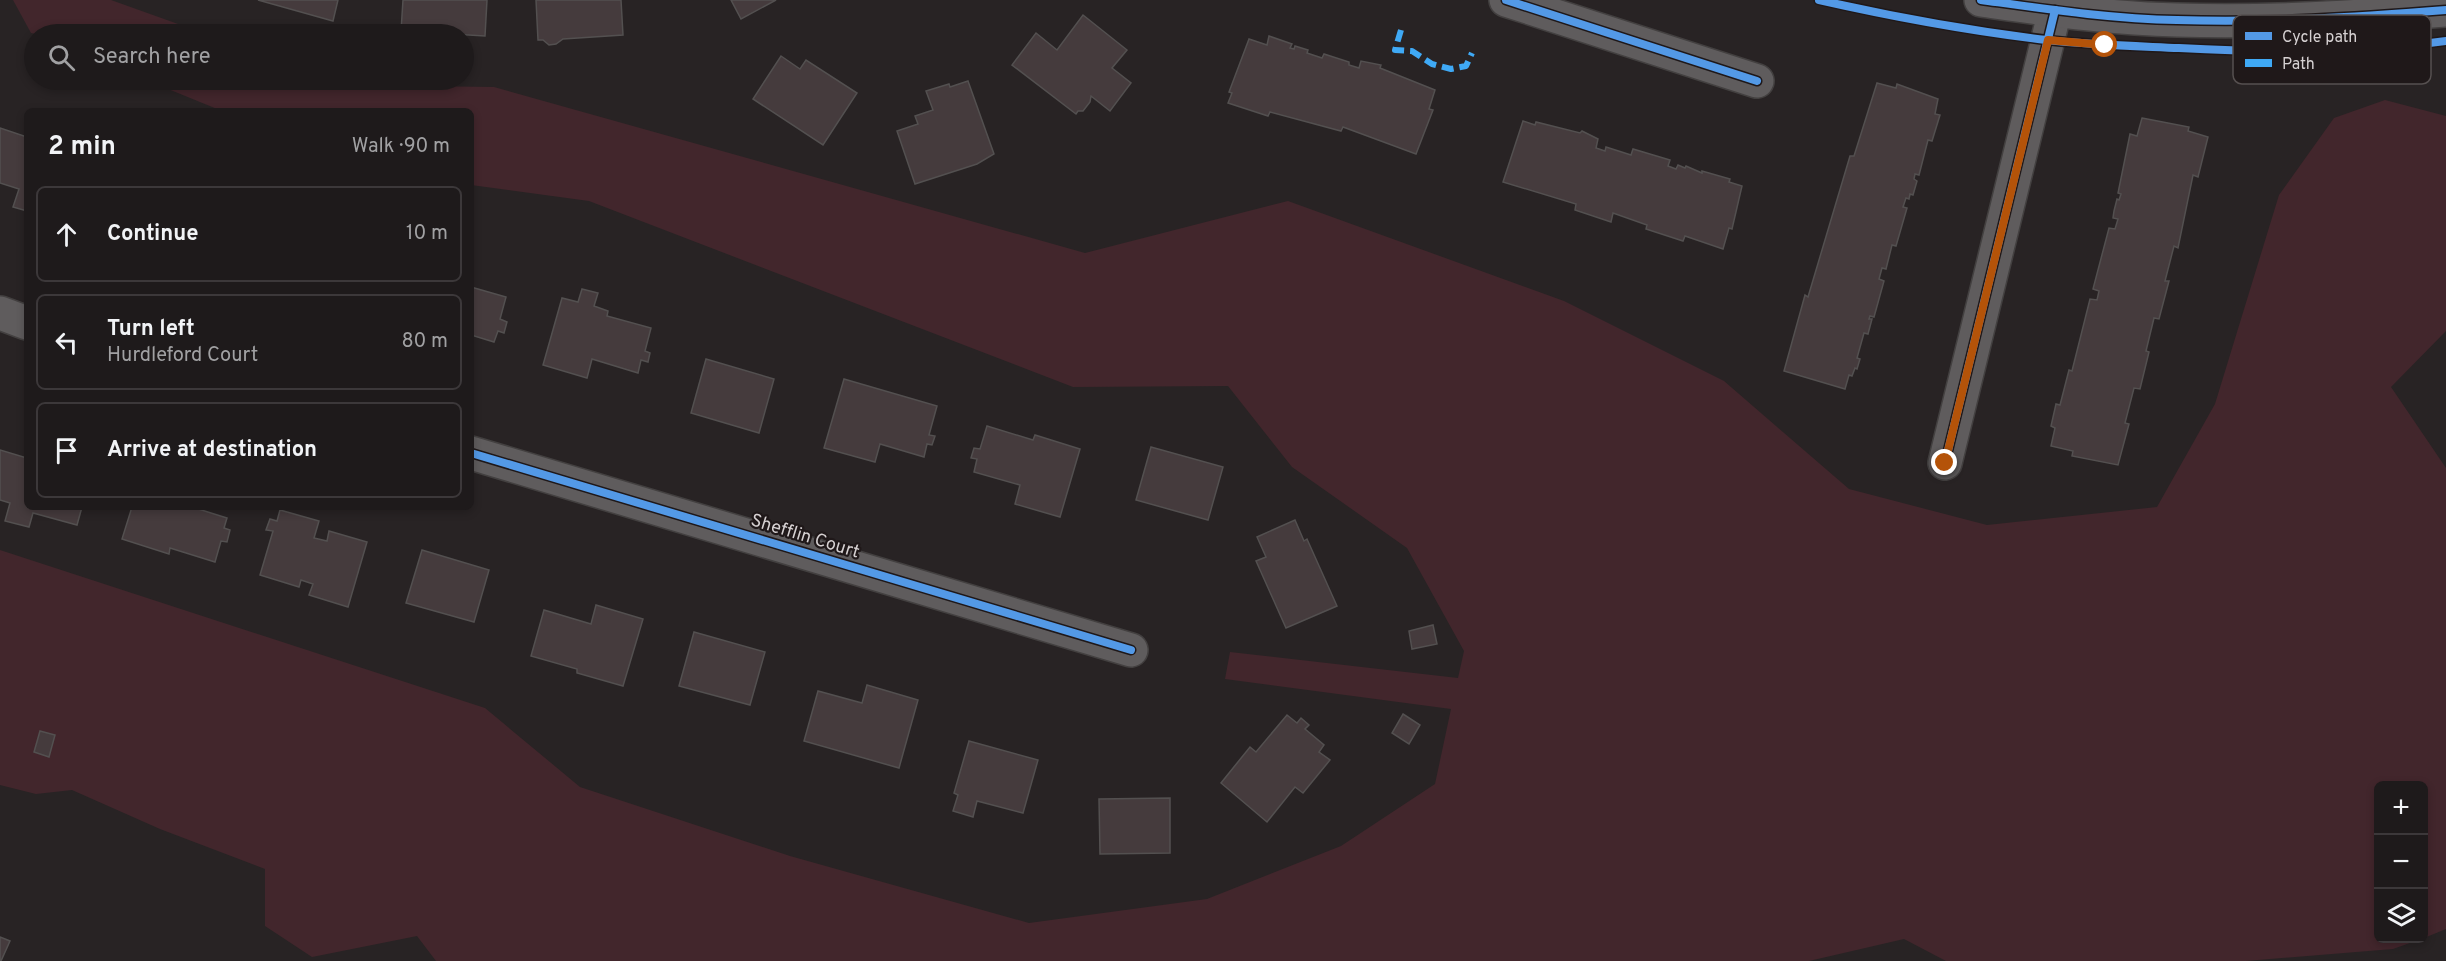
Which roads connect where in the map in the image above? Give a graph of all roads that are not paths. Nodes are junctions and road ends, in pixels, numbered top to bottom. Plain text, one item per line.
1 (1506, 0) edge
2 (1982, 0) edge
3 (2055, 10) junction
4 (2446, 10) edge
5 (2379, 15) edge
6 (2233, 20) edge
7 (1756, 81) dead end
8 (0, 314) edge
9 (24, 321) edge
10 (474, 454) edge
11 (1945, 463) dead end
12 (1131, 650) dead end

1 - 7 street
2 - 3 street
3 - 6 street
3 - 11 street
4 - 5 street
8 - 9 street
10 - 12 street, Shefflin Court

